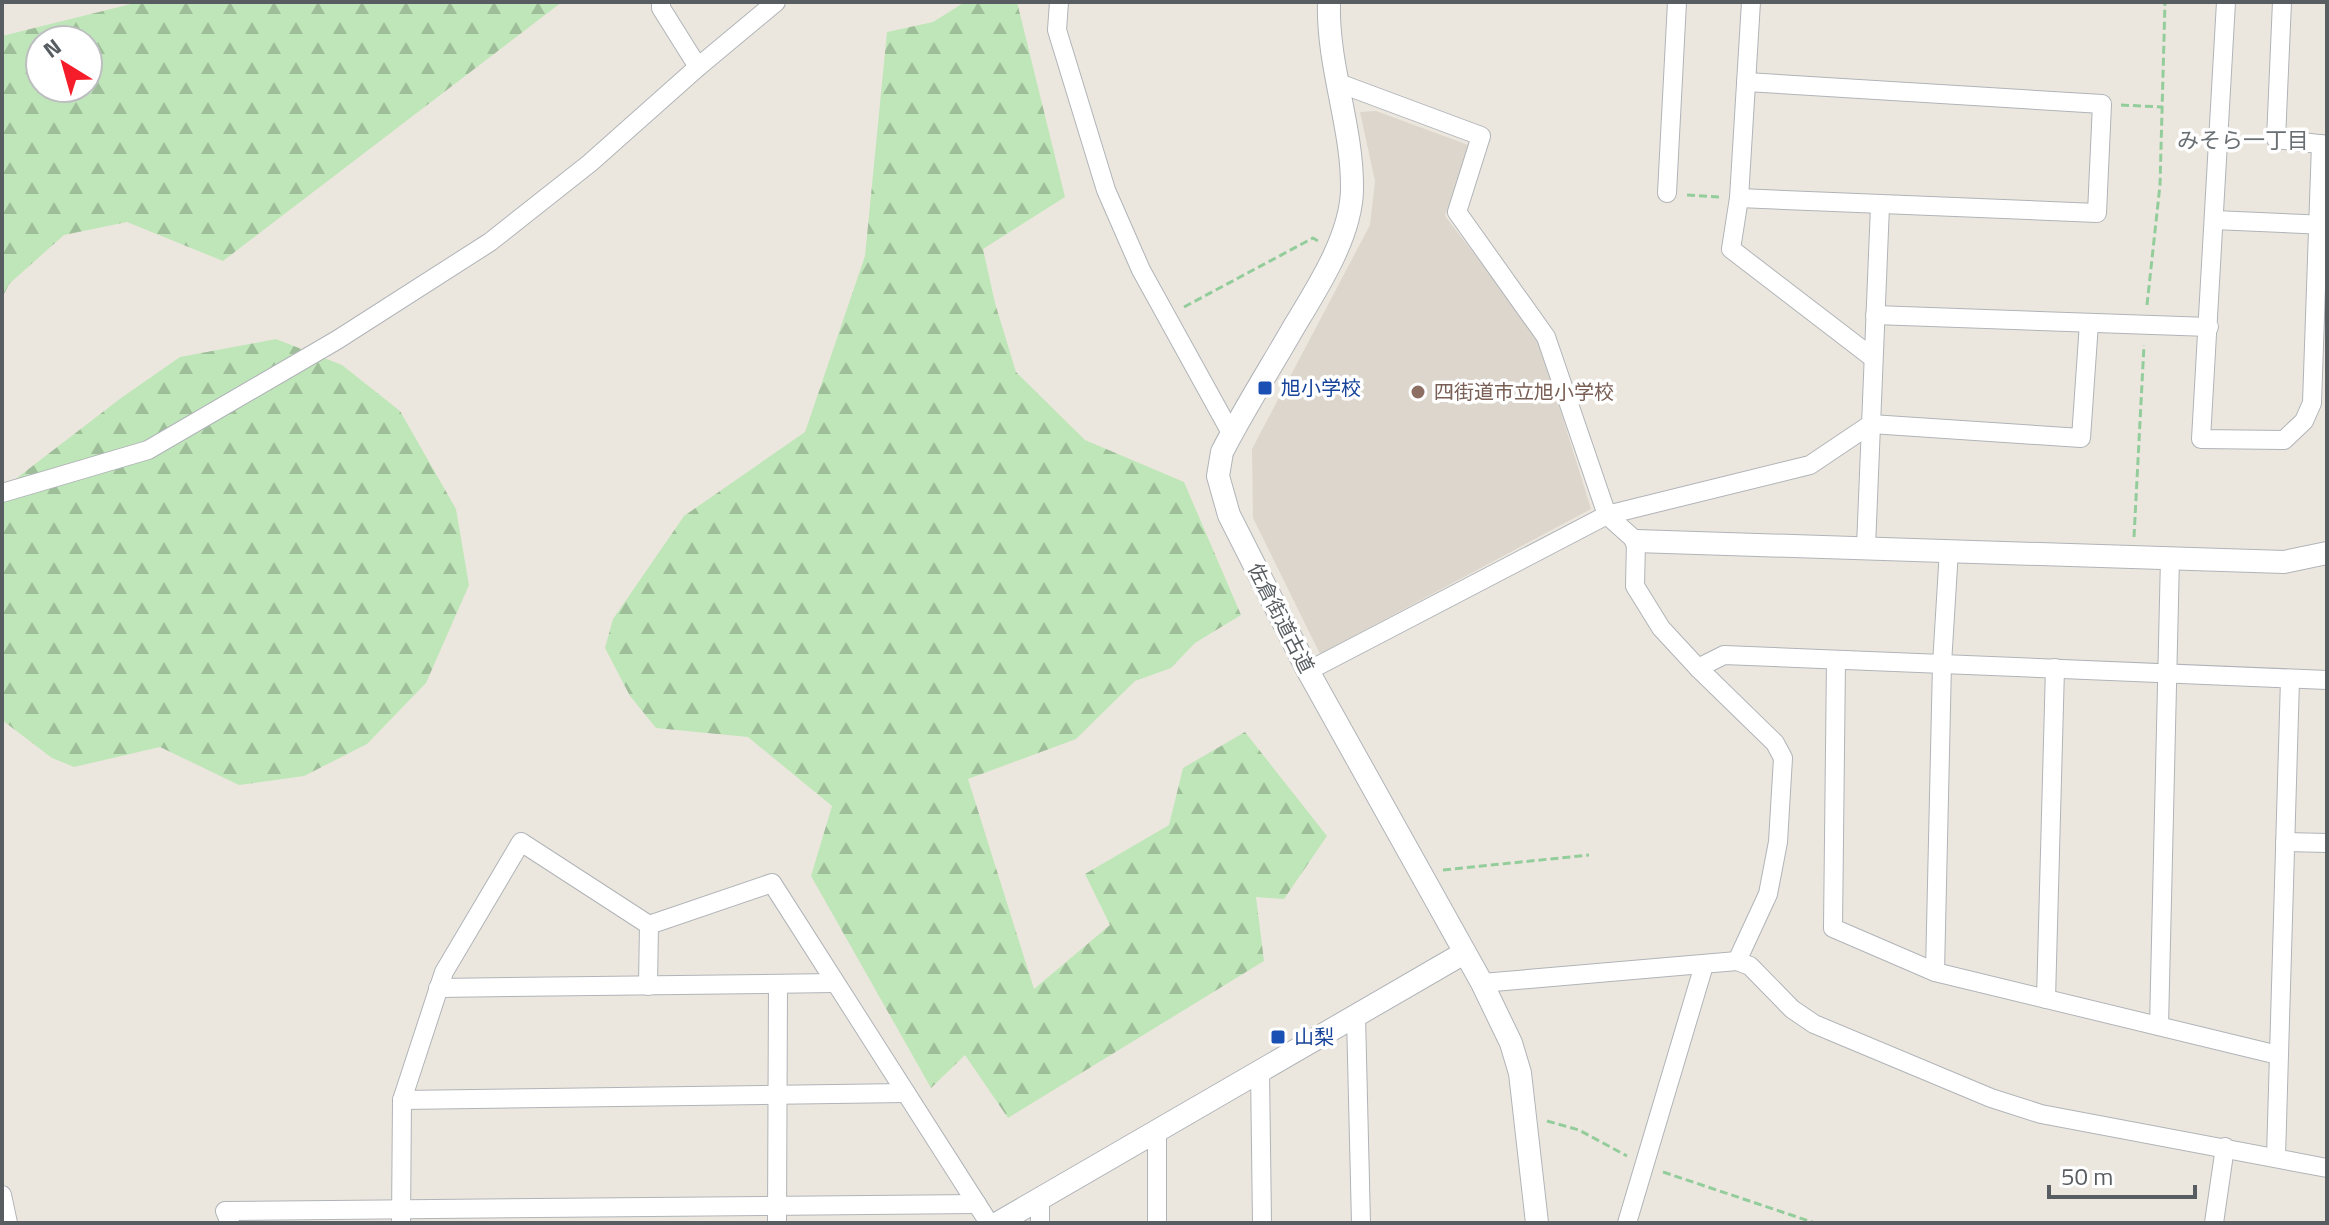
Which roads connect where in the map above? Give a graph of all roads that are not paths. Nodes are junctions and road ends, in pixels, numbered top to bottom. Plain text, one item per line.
1 (661, 2) edge
2 (776, 2) edge
3 (1059, 2) edge
4 (1329, 2) edge
5 (1677, 2) edge
6 (1751, 2) edge
7 (2226, 2) edge
8 (2282, 2) edge
9 (698, 67) junction
10 (1336, 82) junction
11 (1746, 82) junction
12 (2324, 145) edge
13 (1667, 193) road end
14 (1739, 198) junction
15 (1880, 206) junction
16 (2214, 220) junction
17 (2323, 225) edge
18 (1875, 315) junction
19 (2089, 323) junction
20 (2209, 327) junction
21 (1873, 358) junction
22 (1871, 424) junction
23 (1231, 433) junction
24 (2, 493) edge
25 (1607, 515) junction
26 (1636, 541) junction
27 (1866, 547) junction
28 (1949, 550) junction
29 (2327, 553) edge
30 (2170, 558) junction
31 (1836, 660) junction
32 (1942, 664) junction
33 (1698, 668) junction
34 (2055, 668) junction
35 (1308, 671) junction
36 (2167, 673) junction
37 (2290, 679) junction
38 (2327, 680) edge
39 (2285, 842) junction
40 (2327, 843) edge
41 (649, 925) junction
42 (1464, 953) junction
43 (1737, 961) junction
44 (1704, 965) junction
45 (1935, 972) junction
46 (835, 983) junction
47 (1482, 983) junction
48 (778, 984) junction
49 (648, 986) junction
50 (438, 988) junction
51 (2046, 999) junction
52 (1356, 1016) junction
53 (2159, 1026) junction
54 (2278, 1055) junction
55 (1260, 1070) junction
56 (906, 1093) junction
57 (778, 1095) junction
58 (402, 1100) junction
59 (1157, 1131) junction
60 (2225, 1147) junction
61 (2276, 1157) junction
62 (2327, 1168) edge
63 (2, 1195) edge
64 (1040, 1200) junction
65 (977, 1204) junction
66 (778, 1214) edge
67 (401, 1216) edge
68 (8, 1223) edge
69 (230, 1223) edge
70 (989, 1223) edge
71 (998, 1223) edge
72 (1040, 1223) edge
73 (1157, 1223) edge
74 (1262, 1223) edge
75 (1361, 1223) edge
76 (1537, 1223) edge
77 (1627, 1223) edge
78 (2214, 1223) edge

1 - 9 street
2 - 9 street
3 - 23 street
4 - 10 street, 佐倉街道古道
5 - 13 street
6 - 11 street
7 - 16 street
8 - 12 street
9 - 24 street
10 - 23 street, 佐倉街道古道
10 - 25 street
11 - 14 street
11 - 15 street
12 - 17 street
14 - 15 street
14 - 21 street
15 - 18 street
16 - 17 street
16 - 20 street
17 - 20 street
18 - 19 street
18 - 21 street
19 - 20 street
19 - 22 street
21 - 22 street
22 - 25 street
22 - 27 street
23 - 35 street, 佐倉街道古道
25 - 26 street
25 - 35 street
26 - 27 street
26 - 33 street
27 - 28 street
28 - 30 street
28 - 32 street
29 - 30 street
30 - 36 street
31 - 32 street
31 - 33 street
31 - 45 street
32 - 34 street
32 - 45 street
33 - 43 street
34 - 36 street
34 - 51 street
35 - 42 street, 佐倉街道古道
36 - 37 street
36 - 53 street
37 - 38 street
37 - 39 street
39 - 40 street
39 - 54 street
41 - 46 street
41 - 49 street
41 - 50 street
42 - 47 street, 佐倉街道古道
42 - 52 street
43 - 44 street
43 - 60 street
44 - 47 street
44 - 77 street
45 - 51 street
46 - 48 street
46 - 56 street
47 - 76 street, 佐倉街道古道
48 - 49 street
48 - 57 street
49 - 50 street
50 - 58 street
51 - 53 street
52 - 55 street
52 - 75 street
53 - 54 street
54 - 61 street
55 - 59 street
55 - 74 street
56 - 57 street
56 - 65 street
57 - 58 street
57 - 66 street
58 - 67 street
59 - 64 street
59 - 73 street
60 - 61 street
60 - 78 street
61 - 62 street
63 - 68 street
64 - 71 street
64 - 72 street
65 - 66 street
65 - 70 street
66 - 67 street
67 - 69 street

